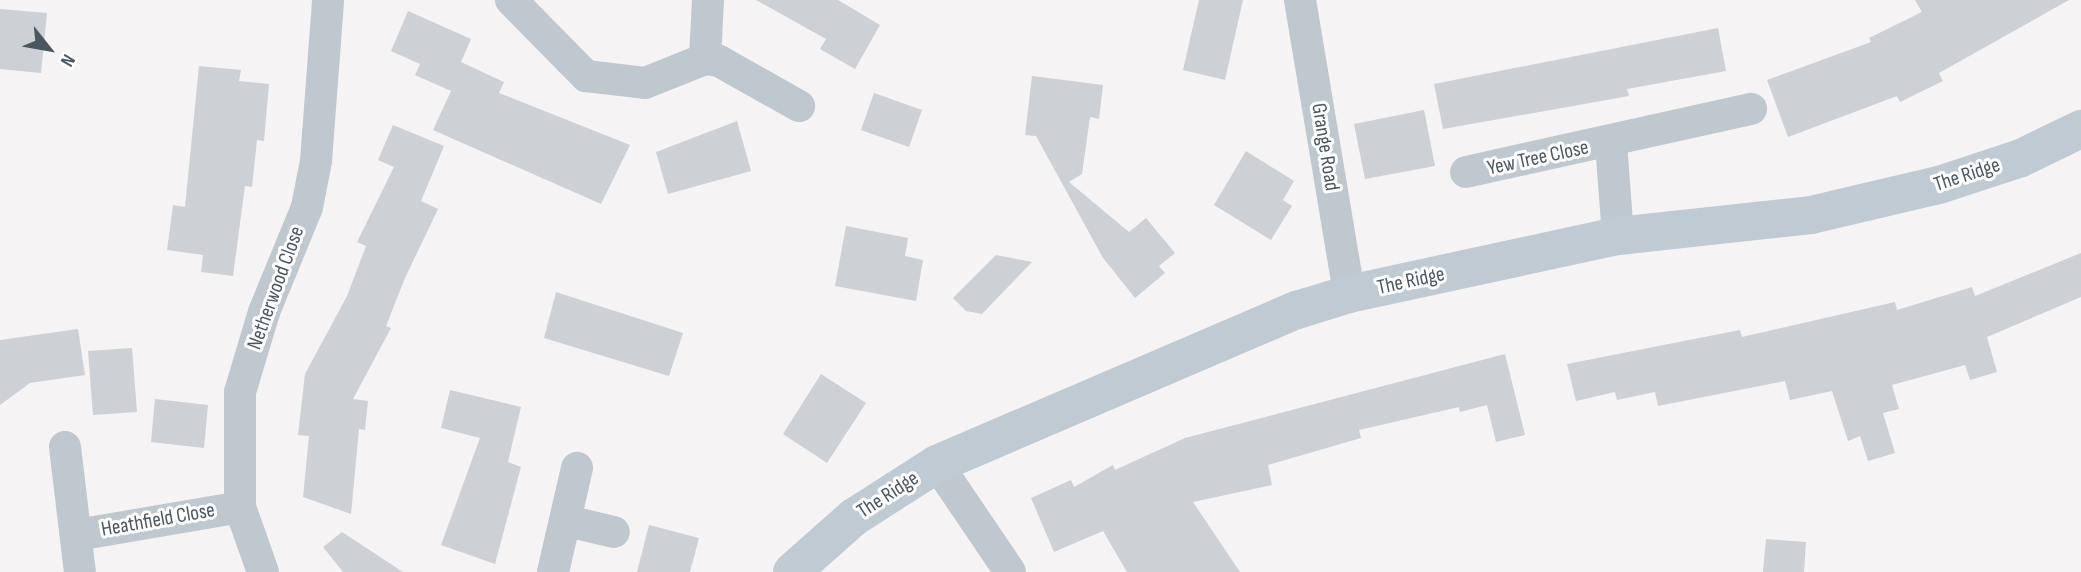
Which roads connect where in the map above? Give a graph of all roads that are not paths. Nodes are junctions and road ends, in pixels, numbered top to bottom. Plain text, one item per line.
1 (328, 0) edge
2 (511, 0) edge
3 (708, 0) edge
4 (1300, 0) edge
5 (705, 59) junction
6 (799, 106) dead end
7 (1751, 109) dead end
8 (2080, 131) edge
9 (1611, 143) junction
10 (1466, 172) dead end
11 (1618, 236) junction
12 (1349, 294) junction
13 (65, 447) dead end
14 (937, 464) junction
15 (577, 468) dead end
16 (240, 507) junction
17 (567, 521) junction
18 (614, 532) dead end
19 (77, 535) junction
20 (80, 572) edge
21 (263, 572) edge
22 (552, 572) edge
23 (792, 572) edge
24 (1010, 572) edge

1 - 16 street, Netherwood Close
2 - 5 street
3 - 5 street
4 - 12 street, Grange Road
5 - 6 street
7 - 9 street, Yew Tree Close
8 - 11 main road, The Ridge
9 - 10 street, Yew Tree Close
9 - 11 street, Yew Tree Close
11 - 12 main road, The Ridge
12 - 14 main road, The Ridge
13 - 19 street, Heathfield Close
14 - 23 main road, The Ridge
14 - 24 street
15 - 17 street
16 - 19 street, Heathfield Close
16 - 21 street, Netherwood Close
17 - 18 street
17 - 22 street
19 - 20 street, Heathfield Close

